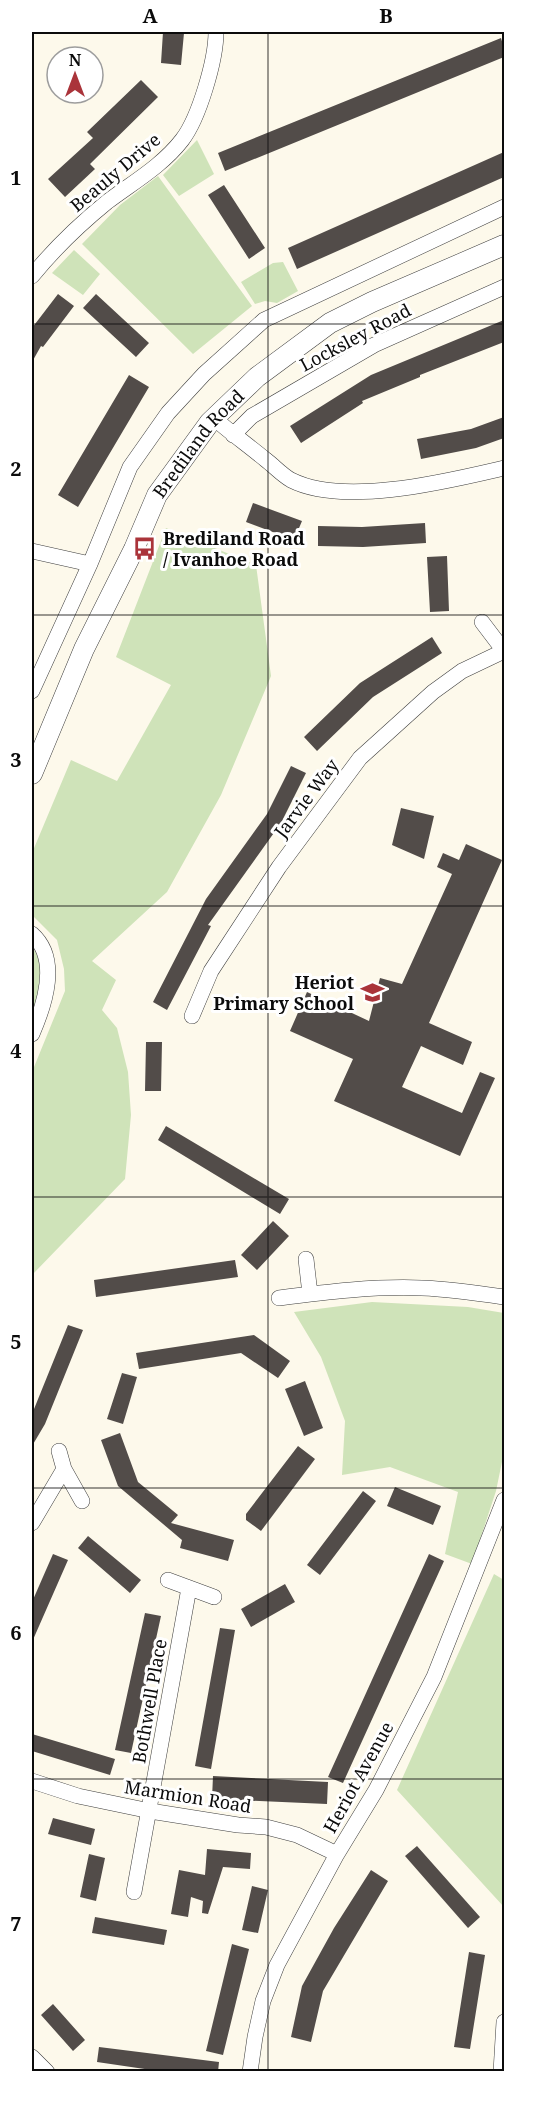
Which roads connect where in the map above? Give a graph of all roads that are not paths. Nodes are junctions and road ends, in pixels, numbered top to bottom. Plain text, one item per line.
1 (216, 32) edge
2 (504, 207) edge
3 (504, 245) edge
4 (32, 276) edge
5 (504, 287) edge
6 (216, 419) junction
7 (233, 435) junction
8 (504, 468) edge
9 (32, 551) edge
10 (90, 564) junction
11 (482, 622) dead end
12 (504, 651) edge
13 (32, 691) edge
14 (32, 774) edge
15 (32, 934) edge
16 (192, 1017) dead end
17 (32, 1034) edge
18 (306, 1259) dead end
19 (310, 1294) junction
20 (504, 1297) edge
21 (279, 1298) dead end
22 (59, 1451) dead end
23 (64, 1469) junction
24 (504, 1500) edge
25 (82, 1501) dead end
26 (32, 1523) edge
27 (168, 1580) dead end
28 (189, 1588) junction
29 (214, 1597) dead end
30 (32, 1781) edge
31 (150, 1811) junction
32 (337, 1854) junction
33 (134, 1892) dead end
34 (504, 2022) edge
35 (32, 2057) edge
36 (47, 2072) edge
37 (250, 2072) edge
38 (501, 2072) edge

1 - 4 street, Beauly Drive
2 - 10 street
3 - 6 street, Brediland Road
5 - 7 street, Locksley Road
6 - 7 street
6 - 14 street, Brediland Road
7 - 8 street
9 - 10 street
10 - 13 street
11 - 12 street
12 - 16 street, Jarvie Way
15 - 17 street
18 - 19 street
19 - 20 street
19 - 21 street
22 - 23 street
23 - 25 street
23 - 26 street
24 - 32 street, Heriot Avenue
27 - 28 street
28 - 29 street
28 - 31 street, Bothwell Place
30 - 31 street, Marmion Road
31 - 32 street, Marmion Road
31 - 33 street, Bothwell Place
32 - 37 street, Heriot Avenue
34 - 38 street
35 - 36 street

